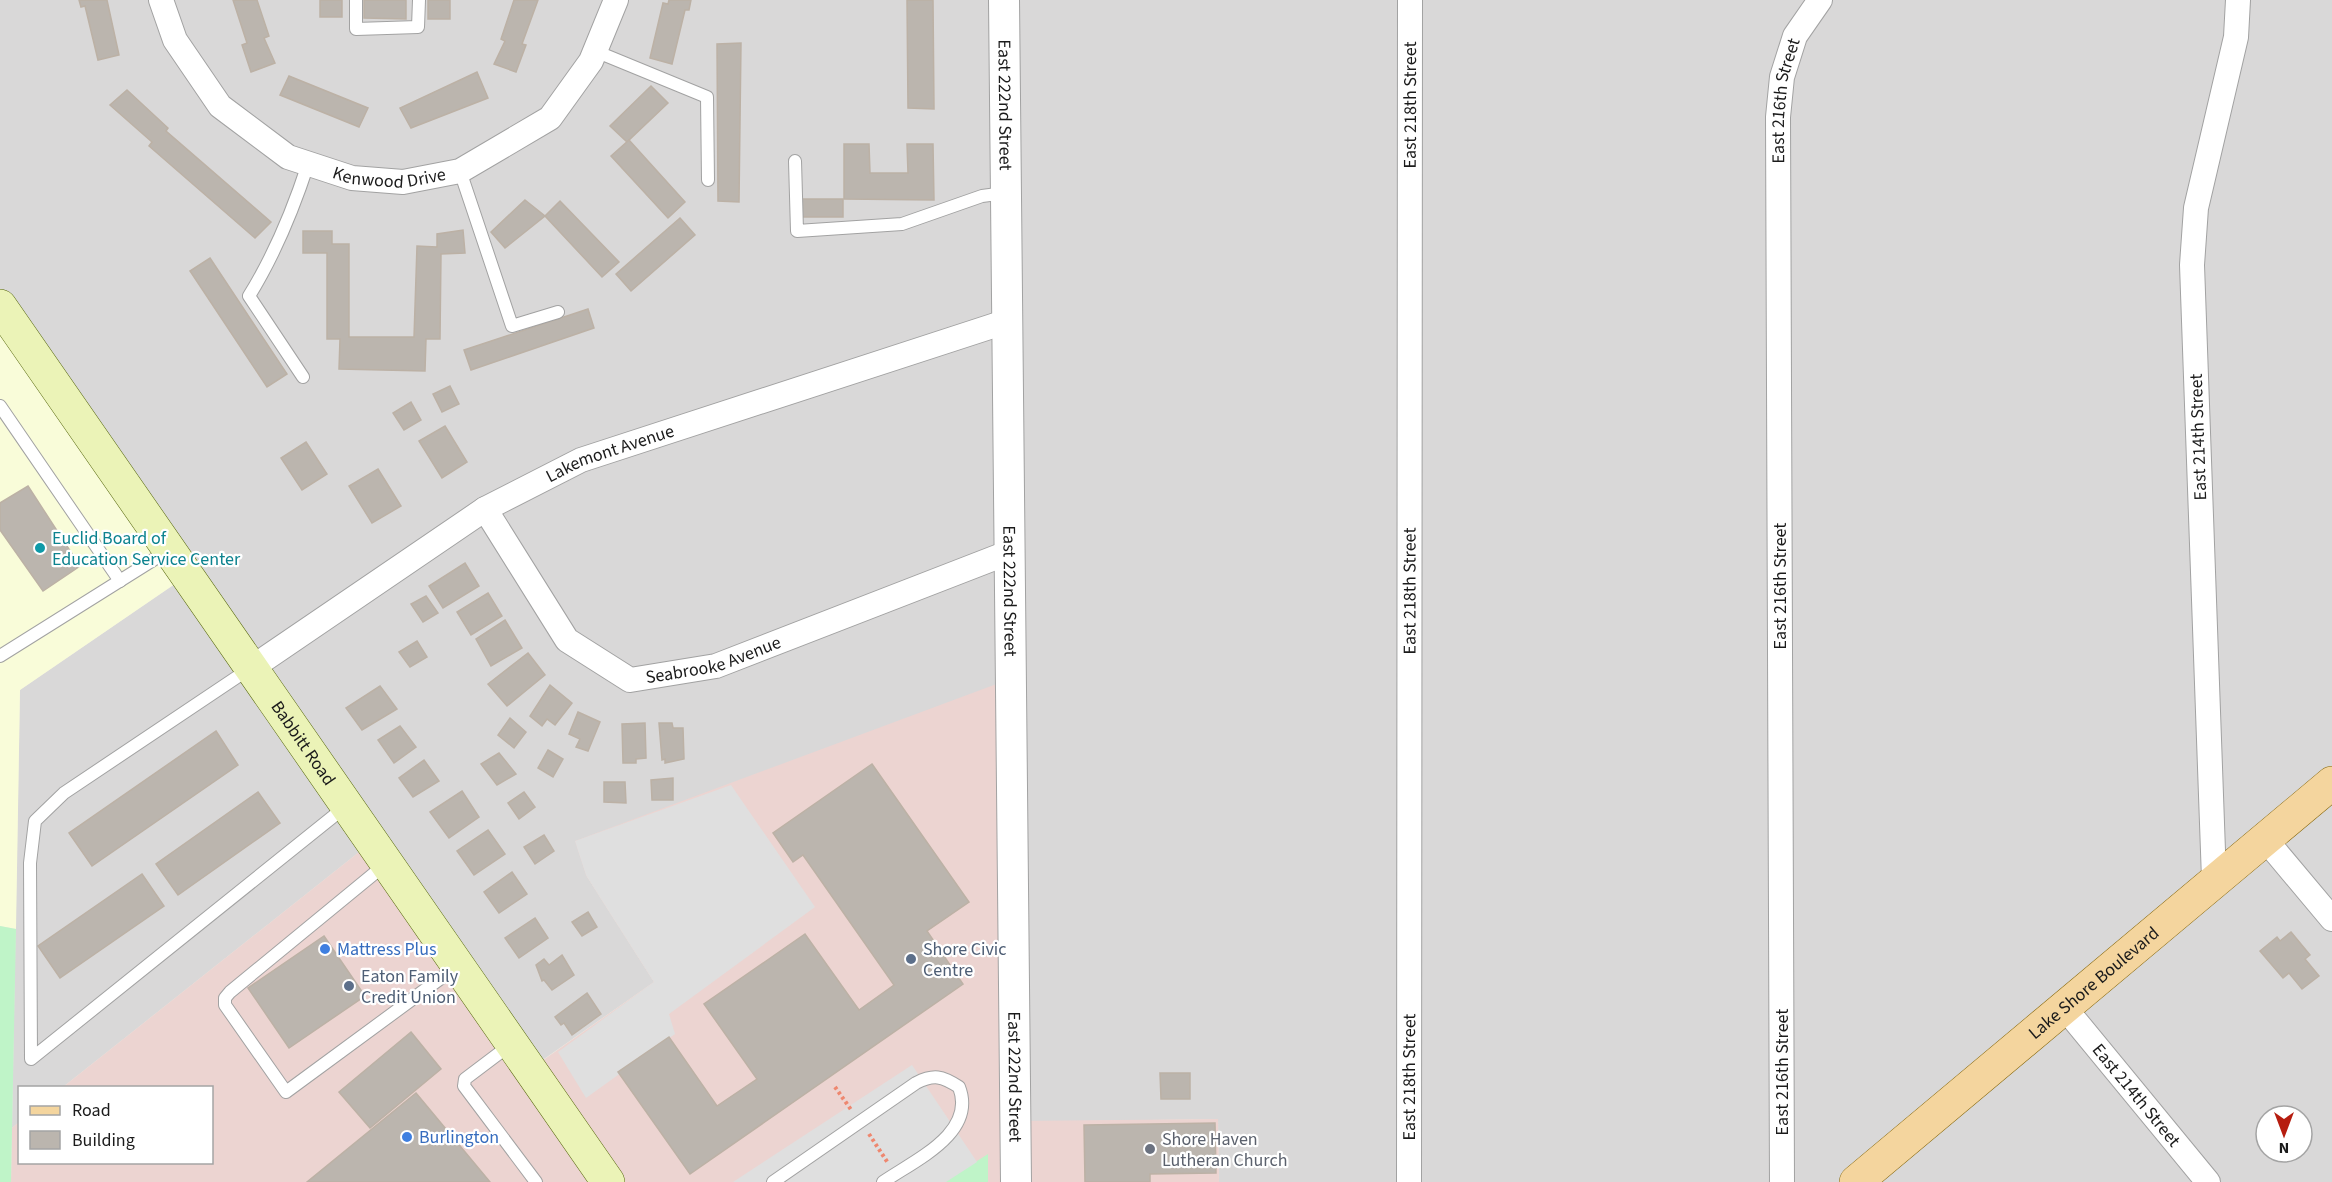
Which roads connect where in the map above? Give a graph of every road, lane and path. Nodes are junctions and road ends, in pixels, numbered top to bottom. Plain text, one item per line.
1 (161, 0) edge
2 (356, 0) edge
3 (419, 0) edge
4 (616, 0) edge
5 (1004, 0) edge
6 (1410, 0) edge
7 (1820, 0) edge
8 (2238, 0) edge
9 (595, 51) junction
10 (795, 161) dead end
11 (308, 164) junction
12 (460, 171) junction
13 (708, 180) dead end
14 (1006, 193) junction
15 (0, 306) edge
16 (558, 312) dead end
17 (1008, 321) junction
18 (303, 377) dead end
19 (0, 406) edge
20 (485, 509) junction
21 (170, 549) junction
22 (1010, 552) junction
23 (120, 581) junction
24 (0, 656) edge
25 (252, 667) junction
26 (2332, 783) edge
27 (348, 804) junction
28 (2265, 839) junction
29 (388, 862) junction
30 (2214, 879) junction
31 (2332, 919) edge
32 (459, 964) junction
33 (2064, 1007) junction
34 (514, 1042) junction
35 (536, 1182) edge
36 (609, 1182) edge
37 (773, 1182) edge
38 (883, 1182) edge
39 (1016, 1182) edge
40 (1409, 1182) edge
41 (1782, 1182) edge
42 (1856, 1182) edge
43 (2208, 1182) edge

1 - 11 street, Kenwood Drive
2 - 3 lane
4 - 9 street, Kenwood Drive
5 - 14 street, East 222nd Street
6 - 40 street, East 218th Street
7 - 41 street, East 216th Street
8 - 30 street, East 214th Street
9 - 12 street, Kenwood Drive
9 - 13 lane
10 - 14 lane
11 - 12 street, Kenwood Drive
11 - 18 lane
12 - 16 lane
14 - 17 street, East 222nd Street
15 - 21 main road, Babbitt Road
17 - 20 street, Lakemont Avenue
17 - 22 street, East 222nd Street
19 - 23 lane
20 - 22 street, Seabrooke Avenue
20 - 25 street, Lakemont Avenue
21 - 23 lane
21 - 25 main road, Babbitt Road
22 - 39 street, East 222nd Street
23 - 24 lane
25 - 27 main road, Babbitt Road
25 - 27 lane
26 - 28 main road, Lake Shore Boulevard
27 - 29 main road, Babbitt Road
28 - 30 main road, Lake Shore Boulevard
28 - 31 street
29 - 32 main road, Babbitt Road
29 - 32 lane
30 - 33 main road, Lake Shore Boulevard
32 - 34 main road, Babbitt Road
33 - 42 main road, Lake Shore Boulevard
33 - 43 street, East 214th Street
34 - 35 lane
34 - 36 main road, Babbitt Road
37 - 38 lane

